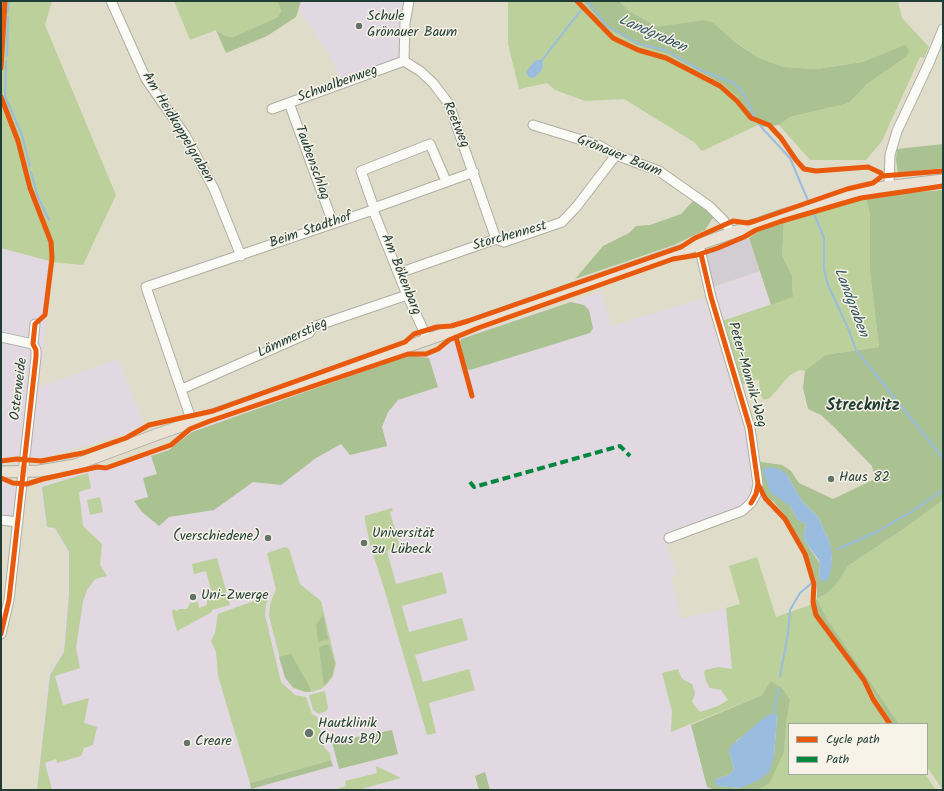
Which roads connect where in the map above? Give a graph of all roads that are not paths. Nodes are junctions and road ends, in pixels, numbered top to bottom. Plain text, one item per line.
1 (111, 1) edge
2 (409, 1) edge
3 (943, 29) edge
4 (404, 61) junction
5 (289, 103) junction
6 (272, 108) dead end
7 (533, 125) dead end
8 (616, 155) junction
9 (474, 172) junction
10 (943, 180) edge
11 (446, 181) junction
12 (889, 186) junction
13 (374, 209) junction
14 (333, 223) junction
15 (732, 234) junction
16 (496, 239) junction
17 (699, 245) junction
18 (241, 256) junction
19 (399, 273) junction
20 (407, 295) junction
21 (35, 324) dead end
22 (1, 337) edge
23 (428, 340) junction
24 (33, 344) junction
25 (182, 389) junction
26 (192, 422) junction
27 (1, 466) edge
28 (1, 472) edge
29 (23, 472) junction
30 (1, 520) edge
31 (18, 522) junction
32 (669, 538) dead end
33 (1, 634) edge

1 - 18 street, Am Heidkoppelgraben
2 - 4 street
3 - 12 street
4 - 5 street, Schwalbenweg
4 - 9 street, Reetweg
5 - 6 street, Schwalbenweg
5 - 14 street, Taubenschlag
7 - 8 street, Grönauer Baum
8 - 15 street, Grönauer Baum
8 - 16 street, Storchennest
9 - 11 street, Beim Stadthof
9 - 16 street, Reetweg
10 - 12 main road
11 - 13 street, Beim Stadthof
11 - 13 street, Am Bökenbarg
12 - 15 main road
13 - 14 street, Beim Stadthof
13 - 19 street, Am Bökenbarg
14 - 18 street, Beim Stadthof
15 - 17 main road
16 - 19 street, Storchennest
17 - 23 main road
17 - 32 street, Peter-Monnik-Weg
18 - 25 street, Beim Stadthof
19 - 20 street, Am Bökenbarg
20 - 23 street, Am Bökenbarg
20 - 25 street, Lämmerstieg
21 - 24 street, Osterweide
22 - 24 street, Osterweide
23 - 26 main road
24 - 29 street, Osterweide
25 - 26 street
26 - 29 main road
27 - 29 main road
28 - 29 main road
29 - 31 street, Osterweide
30 - 31 street
31 - 33 street, Osterweide

